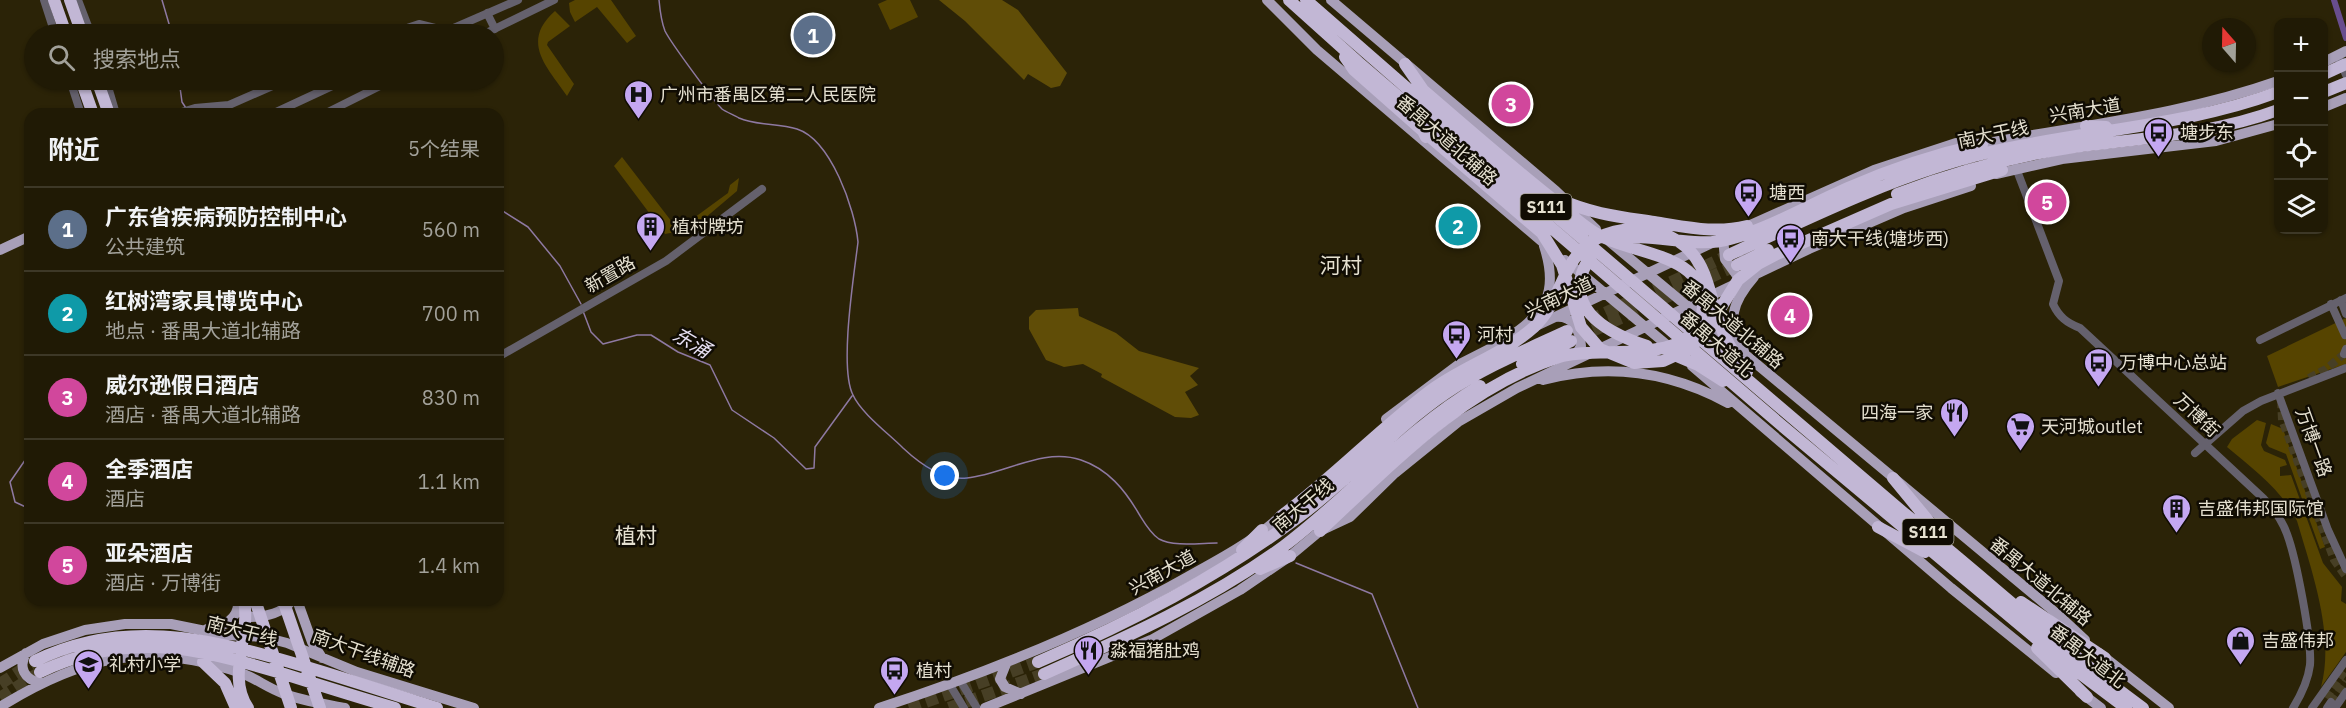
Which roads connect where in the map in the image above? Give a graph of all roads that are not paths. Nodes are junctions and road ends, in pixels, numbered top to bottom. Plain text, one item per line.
1 (44, 0) edge
2 (54, 0) edge
3 (70, 0) edge
4 (78, 0) edge
5 (518, 0) edge
6 (554, 0) edge
7 (1267, 0) edge
8 (1289, 0) edge
9 (1306, 0) edge
10 (1316, 0) edge
11 (1331, 0) edge
12 (488, 13) junction
13 (1325, 18) junction
14 (52, 24) edge
15 (62, 24) edge
16 (78, 24) edge
17 (86, 24) edge
18 (464, 24) edge
19 (493, 24) edge
20 (504, 25) edge
21 (1332, 39) junction
22 (2343, 57) edge
23 (2328, 61) edge
24 (1405, 64) junction
25 (2326, 72) edge
26 (2346, 75) edge
27 (2274, 82) edge
28 (2346, 82) edge
29 (73, 90) edge
30 (85, 90) edge
31 (101, 90) edge
32 (109, 90) edge
33 (263, 90) edge
34 (324, 90) edge
35 (372, 90) edge
36 (2328, 90) edge
37 (2274, 93) edge
38 (2346, 98) edge
39 (2328, 105) edge
40 (79, 108) edge
41 (91, 108) edge
42 (107, 108) edge
43 (114, 108) edge
44 (195, 108) edge
45 (285, 108) edge
46 (336, 108) edge
47 (2274, 111) edge
48 (2274, 125) edge
49 (2086, 126) junction
50 (2131, 129) junction
51 (1423, 131) junction
52 (1982, 144) junction
53 (2093, 145) junction
54 (1434, 150) junction
55 (2062, 159) junction
56 (2016, 168) junction
57 (2002, 170) junction
58 (1532, 183) junction
59 (762, 189) dead end
60 (1556, 191) junction
61 (1805, 207) junction
62 (1752, 224) junction
63 (1724, 238) junction
64 (24, 243) edge
65 (1544, 246) junction
66 (1, 253) edge
67 (1758, 273) junction
68 (1647, 274) junction
69 (1741, 281) junction
70 (1606, 293) junction
71 (2343, 299) edge
72 (2331, 304) junction
73 (1686, 306) junction
74 (2346, 314) edge
75 (1555, 317) junction
76 (1644, 325) junction
77 (2345, 335) edge
78 (2260, 340) dead end
79 (504, 354) edge
80 (1574, 359) junction
81 (1753, 363) junction
82 (1458, 365) junction
83 (2346, 368) edge
84 (1758, 387) junction
85 (1517, 388) junction
86 (2278, 393) junction
87 (1752, 399) junction
88 (1748, 414) junction
89 (2204, 445) junction
90 (2195, 453) dead end
91 (1893, 478) junction
92 (1280, 517) junction
93 (1878, 527) junction
94 (1262, 530) junction
95 (1320, 531) junction
96 (1290, 556) junction
97 (1952, 559) junction
98 (2346, 568) edge
99 (1223, 569) junction
100 (1982, 575) junction
101 (1229, 583) junction
102 (1979, 590) junction
103 (239, 606) edge
104 (241, 606) edge
105 (242, 606) edge
106 (257, 606) edge
107 (277, 606) edge
108 (285, 606) edge
109 (286, 606) edge
110 (299, 606) edge
111 (206, 629) junction
112 (322, 658) junction
113 (2105, 658) junction
114 (2346, 660) edge
115 (202, 662) junction
116 (1038, 662) tunnel mouth
117 (1006, 664) junction
118 (35, 667) junction
119 (0, 668) edge
120 (357, 672) junction
121 (243, 673) junction
122 (1044, 674) tunnel mouth
123 (292, 677) junction
124 (955, 684) junction
125 (384, 691) junction
126 (2346, 692) edge
127 (1021, 694) junction
128 (2087, 697) junction
129 (2330, 704) edge
130 (233, 705) edge
131 (894, 706) edge
132 (0, 707) edge
133 (248, 708) edge
134 (291, 708) edge
135 (312, 708) edge
136 (320, 708) edge
137 (345, 708) edge
138 (395, 708) edge
139 (437, 708) edge
140 (474, 708) edge
141 (879, 708) edge
142 (964, 708) edge
143 (977, 708) edge
144 (985, 708) edge
145 (2101, 708) edge
146 (2126, 708) edge
147 (2143, 708) edge
148 (2169, 708) edge
149 (2293, 708) edge
150 (2313, 708) edge
151 (2319, 708) edge

1 - 14 street
2 - 15 highway
3 - 16 highway
4 - 17 street
5 - 12 street
6 - 20 street
7 - 54 main road, 番禺大道北辅路
8 - 21 highway, 番禺大道北 / S111
9 - 13 highway, 番禺大道北 / S111
10 - 13 main road
11 - 24 main road, 番禺大道北辅路
12 - 18 street
12 - 19 street
13 - 84 highway, 番禺大道北 / S111
21 - 51 highway
21 - 87 highway, 番禺大道北 / S111
22 - 23 main road
22 - 25 highway
22 - 26 street
24 - 58 highway
24 - 60 main road, 番禺大道北辅路
27 - 49 main road, 兴南大道
28 - 36 highway
29 - 40 street
30 - 41 highway
31 - 42 highway
32 - 43 street
33 - 44 street
34 - 45 street
35 - 46 street
37 - 50 highway, 南大干线
38 - 39 main road
47 - 53 highway, 南大干线
48 - 55 main road
49 - 50 highway
49 - 52 main road, 兴南大道
50 - 53 highway, 南大干线
51 - 54 highway
51 - 57 highway
52 - 61 highway
52 - 62 main road, 兴南大道
53 - 55 highway
54 - 65 main road, 番禺大道北辅路
55 - 56 main road
56 - 57 main road
56 - 89 street, 万博街
57 - 67 main road
58 - 61 highway
58 - 95 highway
59 - 79 street, 新置路
60 - 62 main road
60 - 68 main road, 番禺大道北铺路
61 - 87 highway
62 - 63 main road, 兴南大道
63 - 68 main road, 兴南大道
63 - 69 main road
64 - 66 main road
65 - 70 main road, 番禺大道北辅路
65 - 82 main road
67 - 69 main road
67 - 81 main road
68 - 70 main road, 兴南大道
68 - 73 main road, 番禺大道北铺路
69 - 73 main road
70 - 75 main road, 兴南大道
70 - 76 main road, 番禺大道北辅路
71 - 72 street
71 - 74 street
72 - 77 street
72 - 78 street
73 - 76 main road
73 - 81 main road, 番禺大道北铺路
75 - 80 main road
75 - 82 main road, 兴南大道
76 - 80 main road
76 - 88 main road, 番禺大道北辅路
80 - 85 main road
81 - 91 main road, 番禺大道北铺路
82 - 92 main road, 兴南大道
83 - 86 street
84 - 92 highway
84 - 97 highway, 番禺大道北 / S111
85 - 88 main road
85 - 95 main road
86 - 89 street
86 - 98 street, 万博一路
87 - 97 highway, 番禺大道北 / S111
88 - 93 main road
89 - 90 street
89 - 149 street, 万博街
91 - 97 highway
91 - 113 main road, 番禺大道北辅路
92 - 94 main road, 兴南大道
93 - 97 highway
93 - 128 main road
94 - 99 highway
94 - 117 main road, 兴南大道
95 - 96 main road
96 - 101 highway
96 - 127 main road
97 - 100 highway, 番禺大道北 / S111
97 - 102 highway, 番禺大道北 / S111
99 - 101 highway, 南大干线
99 - 116 highway, 南大干线
100 - 113 highway
100 - 147 highway, 番禺大道北 / S111
101 - 122 highway, 南大干线
102 - 128 highway
102 - 146 highway, 番禺大道北 / S111
103 - 111 main road
104 - 133 highway
105 - 109 main road
106 - 134 highway
107 - 135 highway
108 - 136 highway
110 - 112 main road
111 - 112 main road, 南大干线辅路
111 - 118 main road, 南大干线辅路
112 - 120 main road, 南大干线辅路
113 - 148 main road, 番禺大道北辅路
114 - 150 street
115 - 118 main road, 南大干线辅路
115 - 121 main road, 南大干线辅路
115 - 130 highway
117 - 124 main road, 兴南大道
117 - 127 main road
118 - 119 main road, 南大干线辅路
118 - 123 highway, 南大干线
118 - 125 highway, 南大干线
118 - 132 main road, 南大干线辅路
120 - 125 highway
120 - 140 main road, 南大干线辅路
121 - 123 highway
121 - 137 main road, 南大干线辅路
123 - 138 highway, 南大干线
124 - 131 main road, 兴南大道
124 - 142 street
124 - 143 street
125 - 139 highway, 南大干线
126 - 129 street
127 - 144 main road
128 - 145 main road
129 - 151 street
131 - 141 main road

